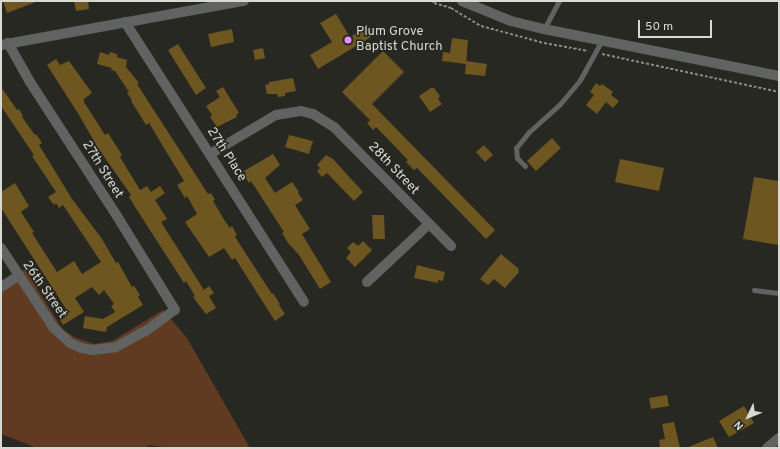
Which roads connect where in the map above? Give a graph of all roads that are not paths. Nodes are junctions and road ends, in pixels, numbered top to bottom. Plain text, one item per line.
1 (244, 1) edge
2 (462, 1) edge
3 (559, 1) edge
4 (125, 22) junction
5 (544, 29) junction
6 (602, 40) junction
7 (4, 44) edge
8 (779, 76) edge
9 (210, 154) junction
10 (525, 166) dead end
11 (429, 224) junction
12 (451, 246) dead end
13 (1, 248) edge
14 (18, 276) junction
15 (367, 282) dead end
16 (1, 287) edge
17 (754, 290) dead end
18 (779, 293) edge
19 (304, 302) dead end
20 (70, 343) joint
21 (779, 438) edge
22 (767, 448) edge

1 - 4 street
2 - 5 street
3 - 5 lane
4 - 7 street
4 - 9 street, 27th Place
5 - 6 street
6 - 8 street
6 - 10 lane
7 - 20 street, 27th Street
9 - 11 street, 28th Street
9 - 19 street, 27th Place
11 - 12 street, 28th Street
11 - 15 street
13 - 14 street, 26th Street
14 - 16 street
14 - 20 street, 26th Street
17 - 18 lane
21 - 22 street

